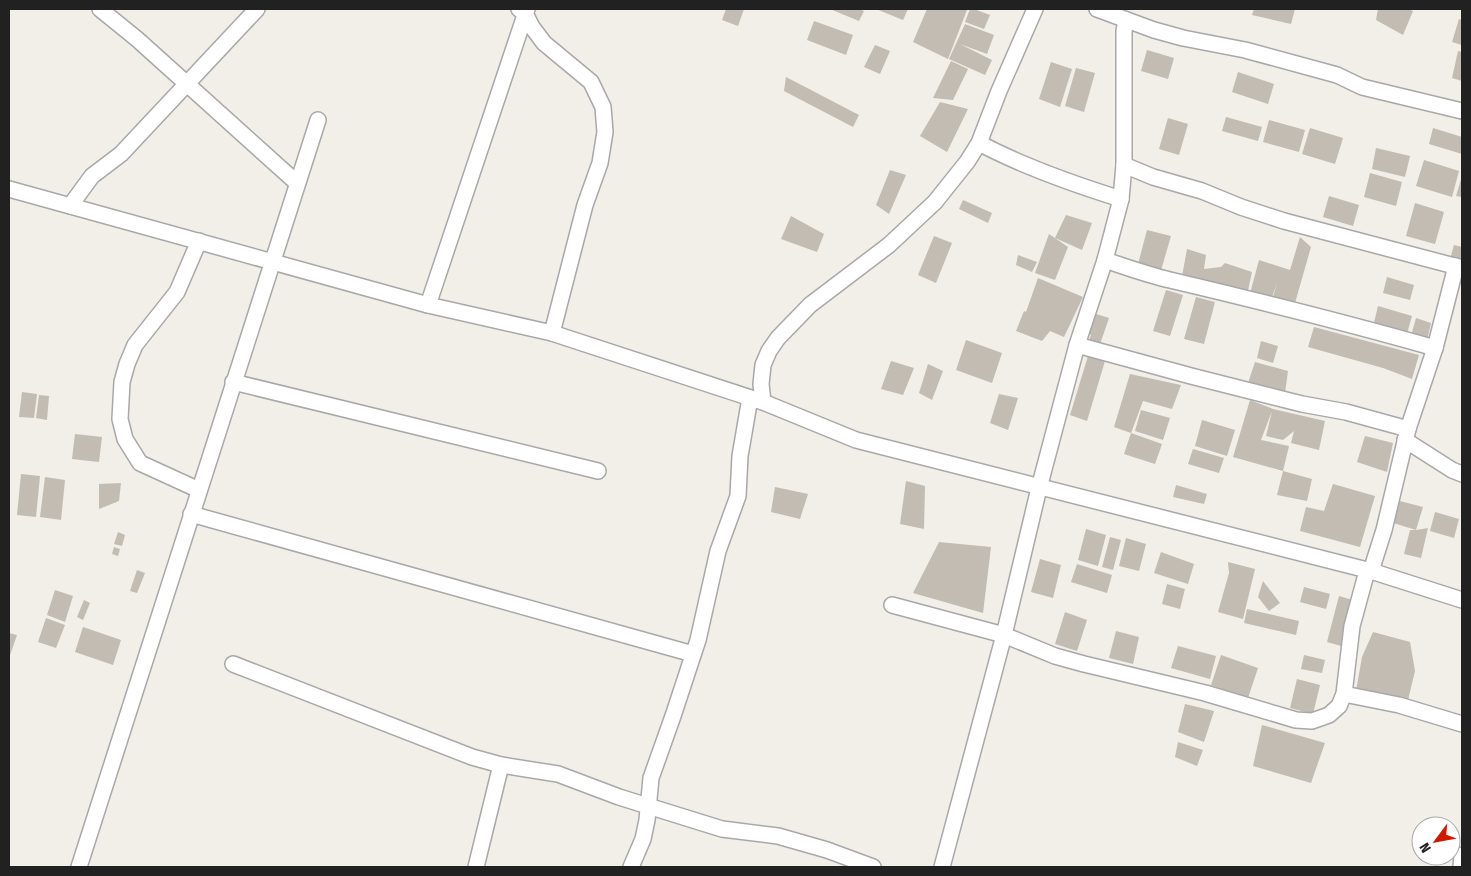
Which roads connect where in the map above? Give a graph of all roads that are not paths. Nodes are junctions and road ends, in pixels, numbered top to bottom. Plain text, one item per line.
1 (100, 9) edge
2 (257, 9) edge
3 (1035, 9) edge
4 (524, 10) edge
5 (1107, 10) edge
6 (1126, 20) junction
7 (186, 84) junction
8 (1462, 111) edge
9 (318, 120) dead end
10 (979, 143) junction
11 (1124, 165) junction
12 (297, 183) junction
13 (9, 189) edge
14 (1121, 199) junction
15 (70, 206) junction
16 (199, 241) junction
17 (1105, 260) junction
18 (271, 262) junction
19 (1459, 267) edge
20 (428, 305) junction
21 (552, 332) junction
22 (1077, 344) junction
23 (1435, 348) junction
24 (233, 382) junction
25 (757, 400) junction
26 (1407, 434) junction
27 (598, 471) dead end
28 (1462, 474) edge
29 (1039, 488) junction
30 (199, 490) junction
31 (191, 514) junction
32 (1369, 571) junction
33 (1462, 600) edge
34 (892, 605) dead end
35 (1004, 635) junction
36 (693, 654) junction
37 (234, 664) dead end
38 (1344, 694) junction
39 (1462, 724) edge
40 (501, 765) junction
41 (648, 805) junction
42 (1462, 855) edge
43 (79, 867) edge
44 (476, 867) edge
45 (631, 867) edge
46 (873, 867) edge
47 (942, 867) edge
48 (1461, 867) edge

1 - 7 street
2 - 7 street
3 - 10 street
4 - 20 street
4 - 21 street
5 - 6 street
6 - 8 street
6 - 11 street
7 - 12 street
7 - 15 street
9 - 12 street
10 - 14 street
10 - 25 street
11 - 14 street
11 - 19 street
12 - 18 street
13 - 15 street
14 - 17 street
15 - 16 street
16 - 18 street
16 - 30 street
17 - 22 street
17 - 23 street
18 - 20 street
18 - 24 street
19 - 23 street
20 - 21 street
21 - 25 street
22 - 26 street
22 - 29 street
23 - 26 street
24 - 27 street
24 - 30 street
25 - 29 street
25 - 36 street
26 - 28 street
26 - 32 street
29 - 32 street
29 - 35 street
30 - 31 street
31 - 36 street
31 - 43 street
32 - 33 street
32 - 38 street
34 - 35 street
35 - 38 street
35 - 47 street
36 - 41 street
37 - 40 street
38 - 39 street
40 - 41 street
40 - 44 street
41 - 45 street
41 - 46 street
42 - 48 street

